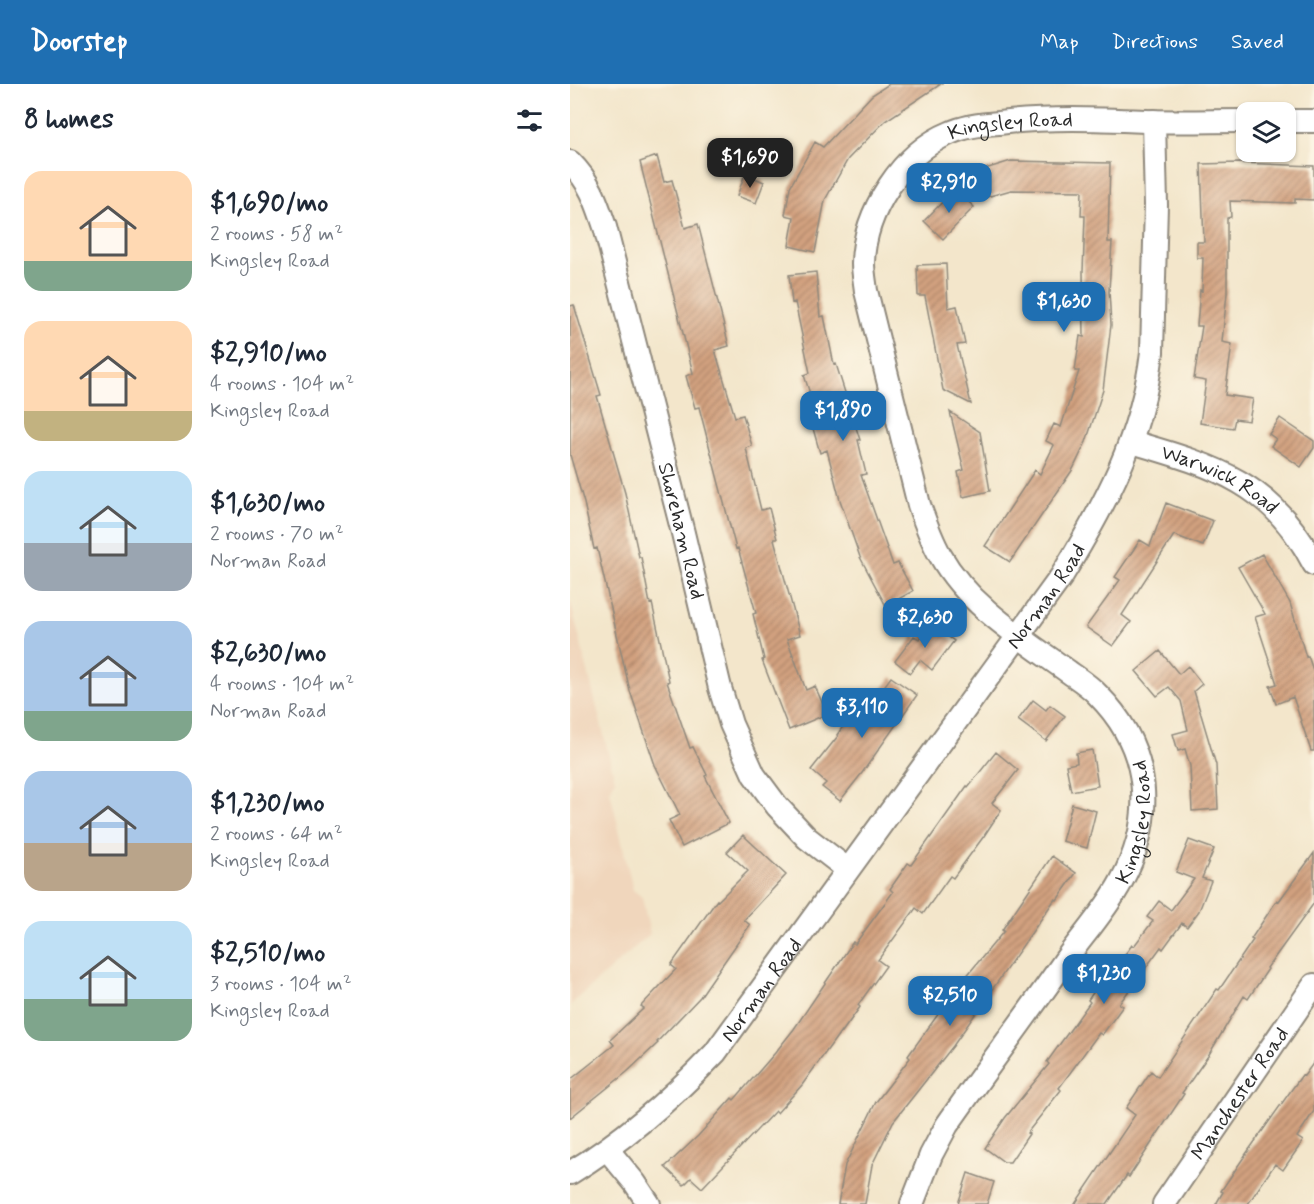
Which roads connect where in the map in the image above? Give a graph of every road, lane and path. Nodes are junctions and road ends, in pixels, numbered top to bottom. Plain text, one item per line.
1 (1154, 121) junction
2 (1236, 121) edge
3 (1296, 121) edge
4 (1314, 121) edge
5 (570, 162) edge
6 (1132, 442) junction
7 (1314, 564) edge
8 (1018, 636) junction
9 (847, 869) junction
10 (1314, 985) edge
11 (607, 1149) junction
12 (570, 1173) edge
13 (649, 1204) edge
14 (912, 1204) edge
15 (1164, 1204) edge

1 - 2 street, Kingsley Road
1 - 6 street, Norman Road
1 - 8 street, Kingsley Road
3 - 4 street
5 - 9 street, Shoreham Road
6 - 7 street, Warwick Road
6 - 8 street, Norman Road
8 - 9 street, Norman Road
8 - 14 street, Kingsley Road
9 - 11 street, Norman Road
10 - 15 street, Manchester Road
11 - 12 street, Norman Road
11 - 13 street

